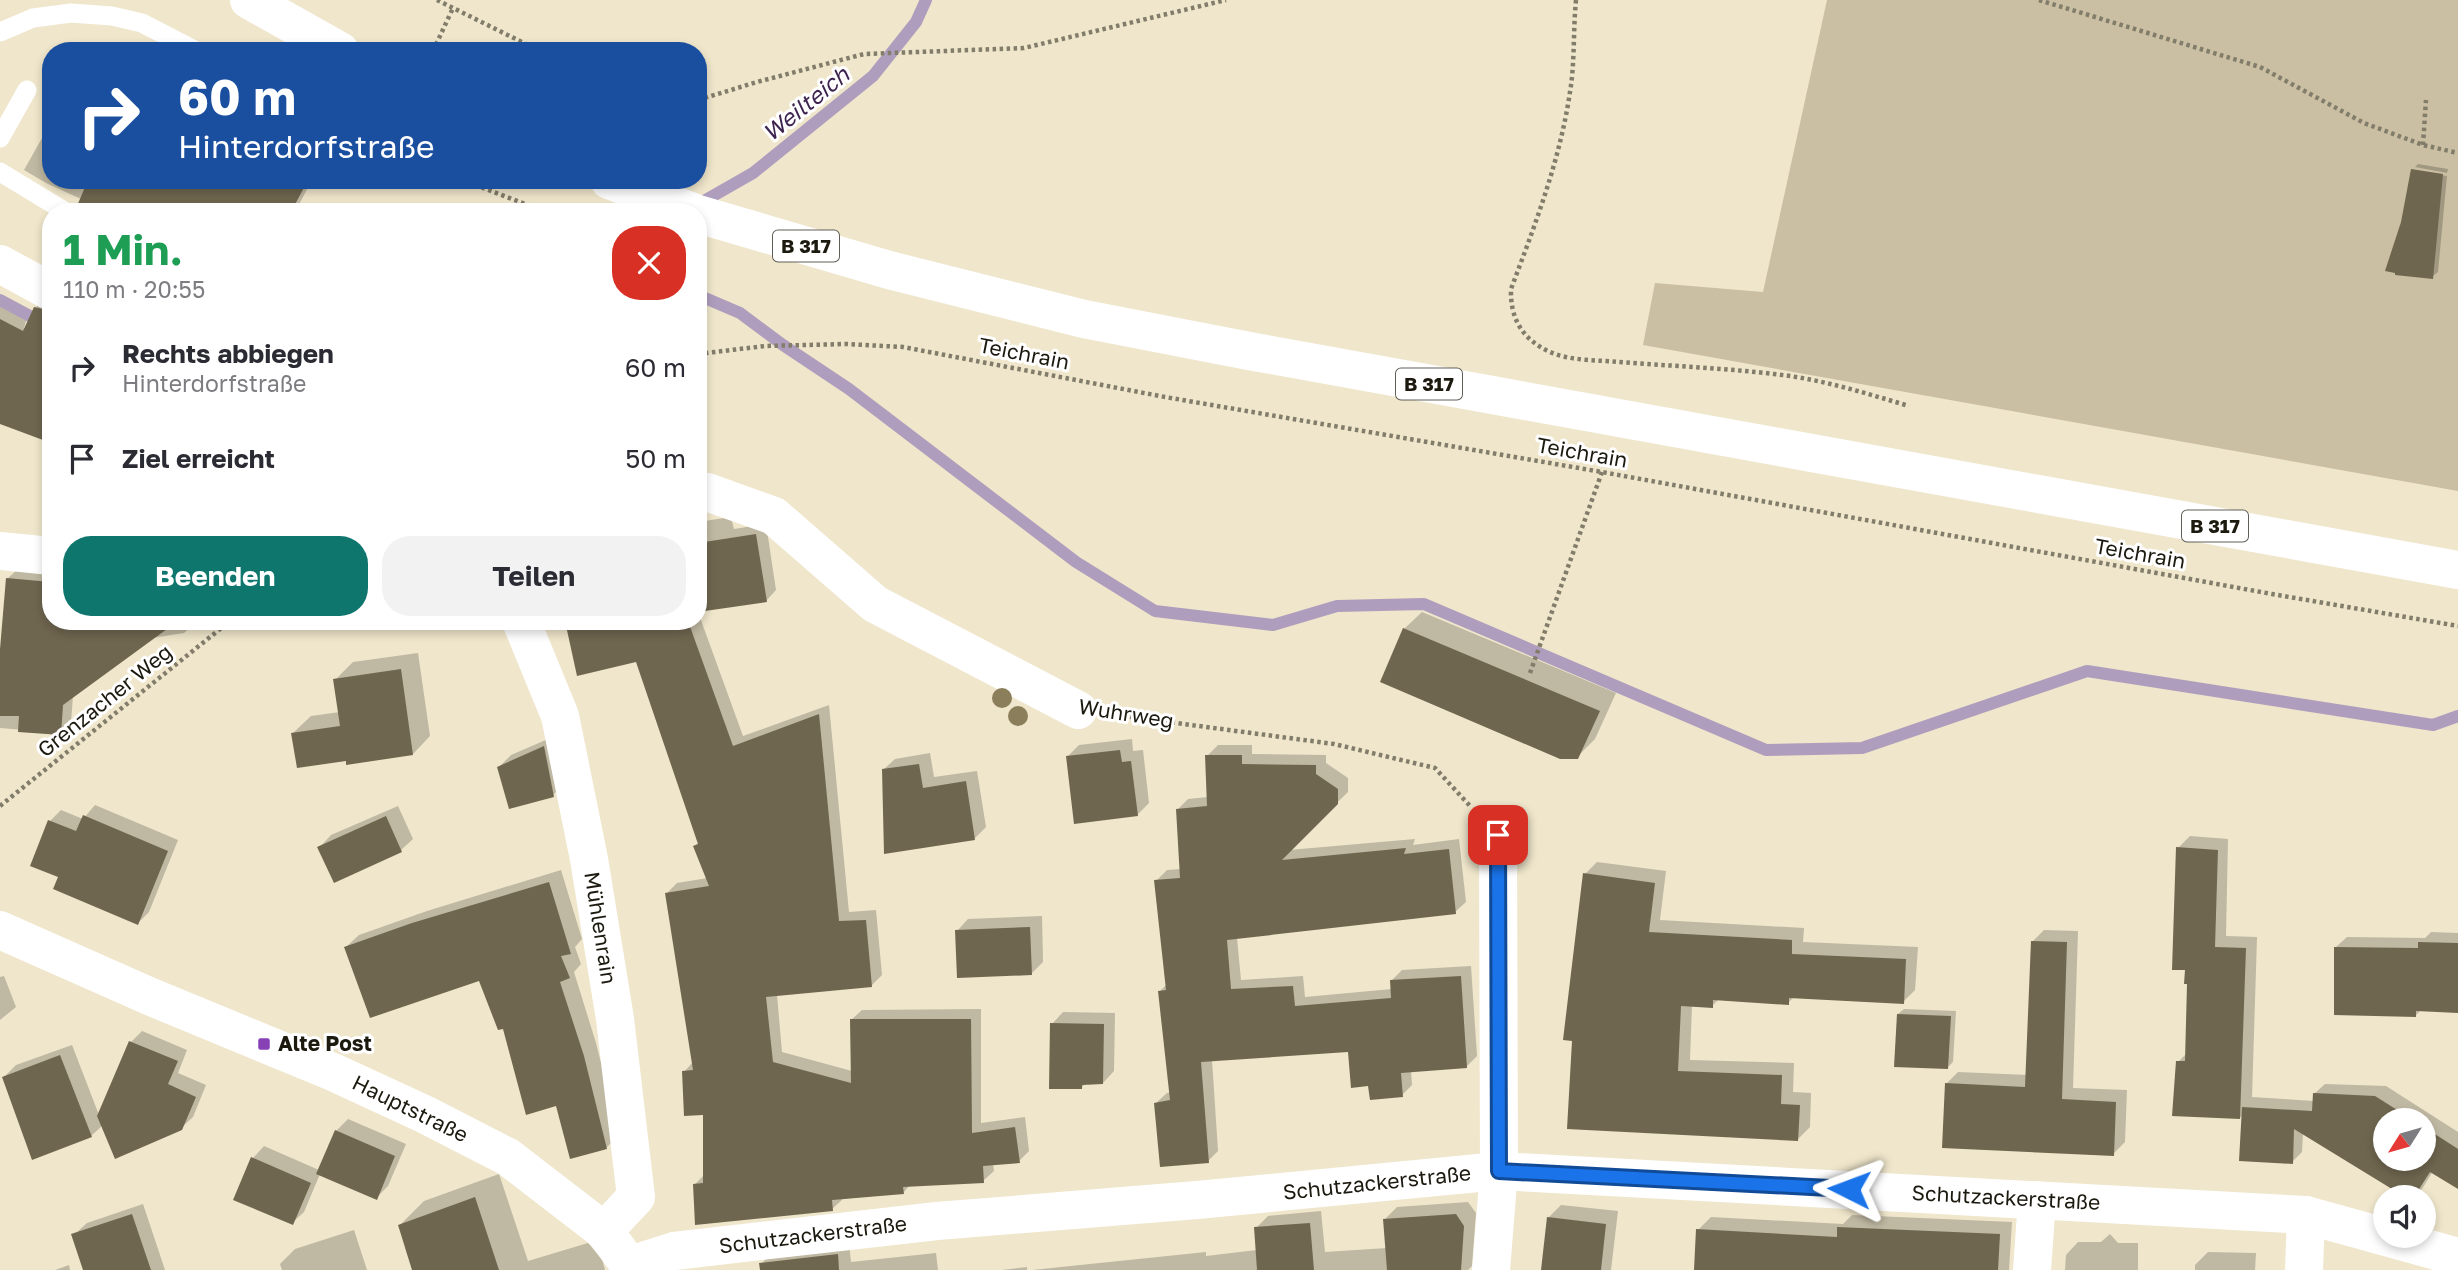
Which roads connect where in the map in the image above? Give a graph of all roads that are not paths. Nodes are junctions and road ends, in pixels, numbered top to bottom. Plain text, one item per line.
1 (249, 0) edge
2 (0, 32) edge
3 (179, 42) edge
4 (324, 42) edge
5 (27, 90) dead end
6 (0, 138) edge
7 (0, 173) edge
8 (632, 189) edge
9 (51, 203) edge
10 (668, 203) edge
11 (707, 217) edge
12 (0, 264) edge
13 (42, 287) edge
14 (707, 492) edge
15 (0, 551) edge
16 (42, 555) edge
17 (2458, 570) edge
18 (525, 630) edge
19 (1078, 710) road end
20 (1498, 835) road end
21 (0, 930) edge
22 (1499, 1171) junction
23 (2037, 1200) junction
24 (2306, 1215) junction
25 (604, 1231) junction
26 (2458, 1258) edge
27 (632, 1267) edge
28 (1491, 1270) edge
29 (2032, 1270) edge
30 (2304, 1270) edge

1 - 4 street
2 - 3 lane
5 - 6 lane
7 - 9 lane
8 - 10 street, B 317
11 - 17 street, B 317
12 - 13 street
14 - 19 street, Wuhrweg
15 - 16 street
18 - 25 street, Mühlenrain
20 - 22 street
21 - 25 street, Hauptstraße
22 - 23 street, Schutzackerstraße
22 - 27 street, Schutzackerstraße
22 - 28 street
23 - 24 street, Schutzackerstraße
23 - 29 street
24 - 26 street, Schutzackerstraße
24 - 30 street
25 - 27 street, Hauptstraße

